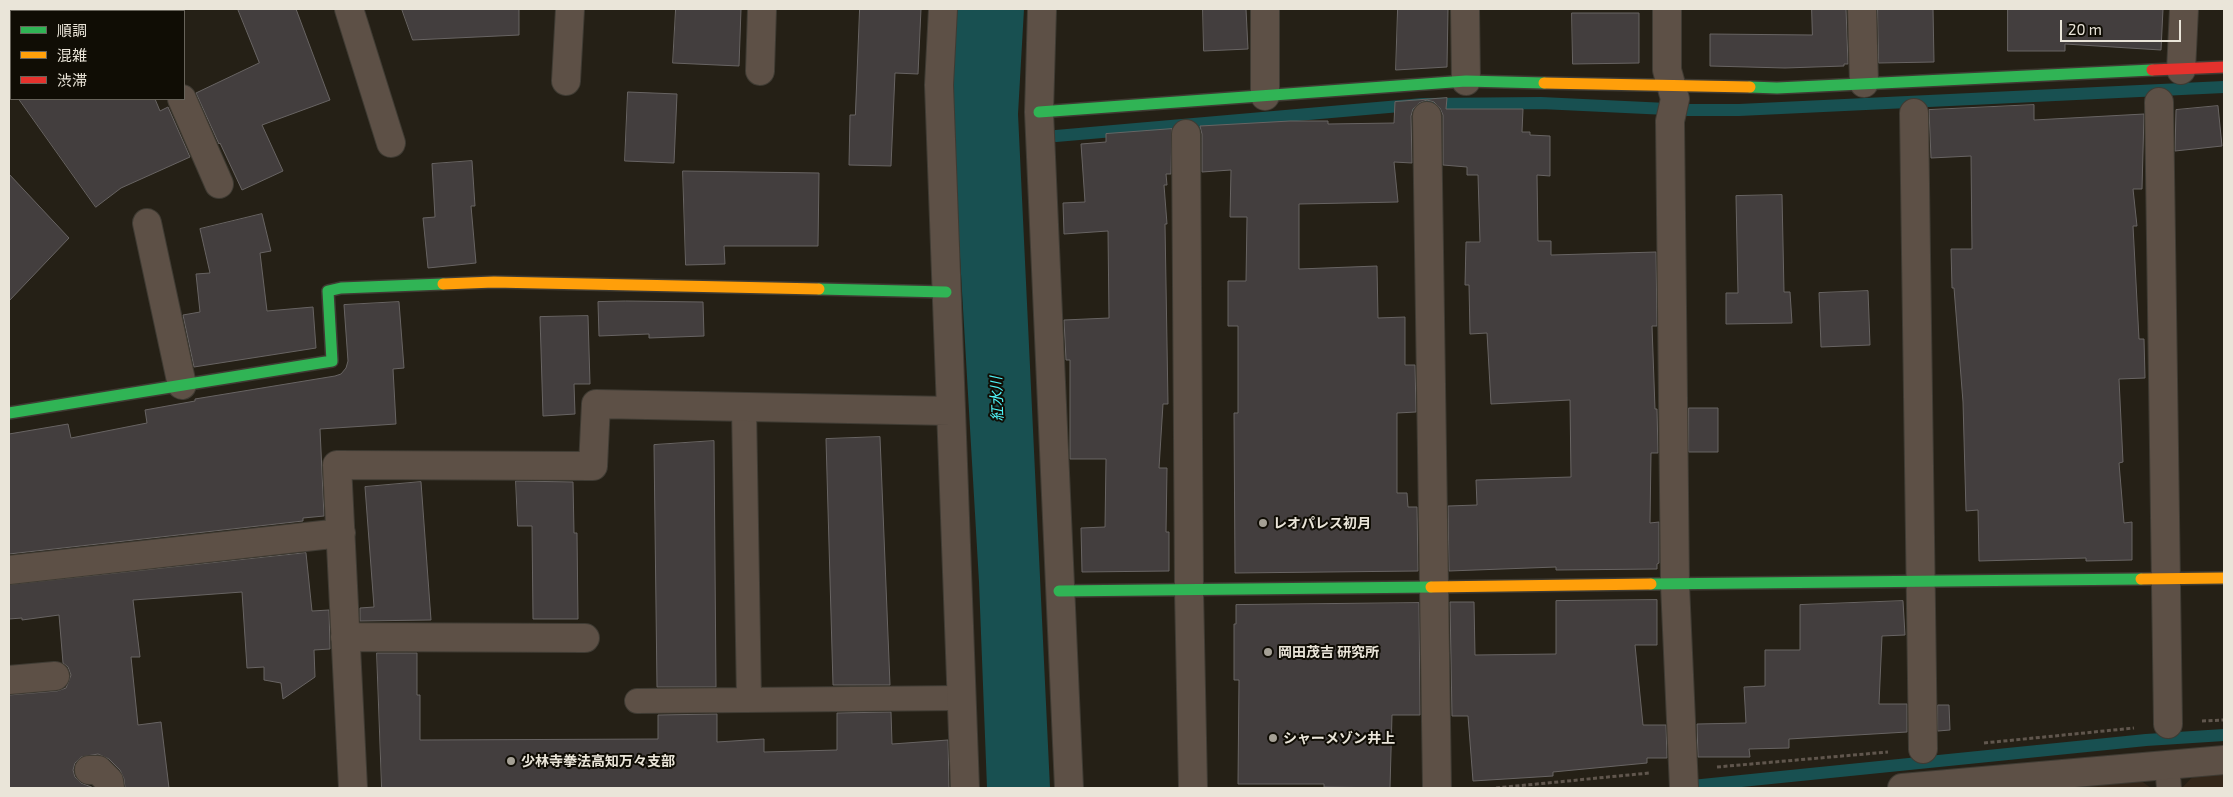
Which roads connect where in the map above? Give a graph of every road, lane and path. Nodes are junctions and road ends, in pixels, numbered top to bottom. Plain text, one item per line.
1 (349, 9) edge
2 (570, 9) edge
3 (762, 9) edge
4 (943, 9) edge
5 (1042, 9) edge
6 (1265, 9) edge
7 (1466, 9) edge
8 (1667, 9) edge
9 (1862, 9) edge
10 (2184, 9) edge
11 (2224, 67) edge
12 (2181, 70) junction
13 (760, 71) dead end
14 (566, 81) dead end
15 (1466, 81) junction
16 (1864, 83) junction
17 (1265, 96) junction
18 (182, 100) edge
19 (1672, 100) junction
20 (2159, 102) dead end
21 (1039, 112) junction
22 (1914, 113) dead end
23 (1427, 116) dead end
24 (1186, 134) dead end
25 (391, 143) dead end
26 (219, 184) dead end
27 (147, 223) dead end
28 (946, 292) junction
29 (182, 386) junction
30 (744, 407) junction
31 (950, 411) junction
32 (9, 413) edge
33 (341, 533) junction
34 (9, 570) edge
35 (2165, 578) junction
36 (2224, 578) edge
37 (1921, 582) junction
38 (1675, 585) junction
39 (1433, 588) junction
40 (1189, 590) junction
41 (1059, 591) junction
42 (346, 637) junction
43 (585, 638) dead end
44 (55, 676) dead end
45 (9, 680) edge
46 (962, 698) junction
47 (749, 700) junction
48 (637, 701) dead end
49 (2224, 720) edge
50 (2168, 724) junction
51 (1924, 749) junction
52 (2224, 760) edge
53 (89, 770) dead end
54 (2168, 776) edge
55 (1683, 778) edge
56 (110, 788) edge
57 (353, 788) edge
58 (965, 788) edge
59 (1069, 788) edge
60 (1193, 788) edge
61 (1437, 788) edge
62 (1496, 788) edge
63 (1902, 788) edge

1 - 25 street
2 - 14 street
3 - 13 street
4 - 28 street
5 - 21 street
6 - 17 street
7 - 15 street
8 - 19 street
9 - 16 street
10 - 12 street
11 - 12 street
12 - 16 street
15 - 17 street
15 - 19 street
16 - 19 street
17 - 21 street
18 - 26 street
19 - 38 street
20 - 35 street
21 - 41 street
22 - 37 street
23 - 39 street
24 - 40 street
27 - 29 street
28 - 29 street
28 - 31 street
29 - 32 street
30 - 31 street
30 - 33 street
30 - 47 lane
31 - 46 street
33 - 34 street
33 - 42 street
35 - 36 street
35 - 37 street
35 - 50 street
37 - 38 street
37 - 51 street
38 - 39 street
38 - 55 street
39 - 40 street
39 - 61 street
40 - 41 street
40 - 60 street
41 - 59 street
42 - 43 street
42 - 57 street
44 - 45 street
46 - 47 lane
46 - 58 street
47 - 48 lane
49 - 50 path
50 - 51 path
51 - 55 path
52 - 54 street
53 - 56 street
54 - 63 street
55 - 62 path

